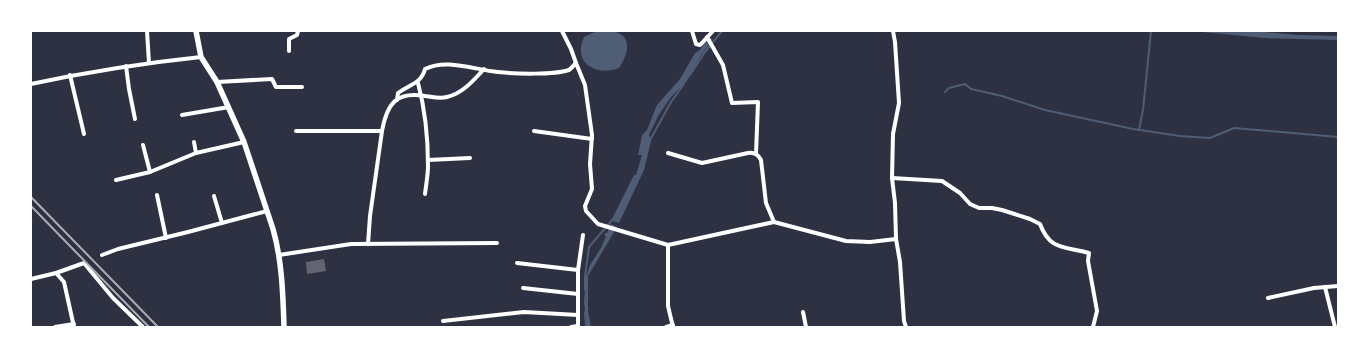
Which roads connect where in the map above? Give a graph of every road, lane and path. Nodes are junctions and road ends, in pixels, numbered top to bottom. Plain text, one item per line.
1 (147, 31) edge
2 (196, 31) edge
3 (298, 31) edge
4 (562, 31) edge
5 (692, 31) edge
6 (713, 31) edge
7 (893, 31) edge
8 (707, 37) junction
9 (289, 51) dead end
10 (201, 56) junction
11 (149, 63) junction
12 (576, 63) junction
13 (126, 66) junction
14 (484, 69) junction
15 (70, 75) junction
16 (217, 82) junction
17 (418, 83) junction
18 (31, 84) edge
19 (302, 87) dead end
20 (421, 95) junction
21 (397, 100) junction
22 (229, 107) junction
23 (182, 115) dead end
24 (134, 119) dead end
25 (296, 131) dead end
26 (382, 131) junction
27 (534, 131) dead end
28 (84, 134) dead end
29 (592, 138) junction
30 (194, 142) dead end
31 (244, 142) junction
32 (143, 145) dead end
33 (196, 153) junction
34 (668, 153) dead end
35 (756, 154) junction
36 (470, 158) dead end
37 (428, 160) junction
38 (150, 172) junction
39 (892, 178) junction
40 (116, 180) dead end
41 (425, 194) dead end
42 (157, 195) dead end
43 (214, 196) dead end
44 (268, 211) junction
45 (774, 222) junction
46 (222, 223) junction
47 (583, 235) dead end
48 (166, 238) junction
49 (896, 239) junction
50 (497, 243) dead end
51 (368, 244) junction
52 (668, 245) junction
53 (279, 255) junction
54 (102, 256) dead end
55 (517, 263) dead end
56 (578, 270) junction
57 (56, 273) junction
58 (31, 279) edge
59 (1338, 286) edge
60 (1325, 287) junction
61 (523, 288) dead end
62 (578, 294) junction
63 (1268, 298) dead end
64 (803, 312) dead end
65 (578, 315) junction
66 (444, 321) dead end
67 (74, 325) edge
68 (140, 326) edge
69 (673, 326) edge
70 (55, 327) edge
71 (284, 327) edge
72 (571, 327) edge
73 (578, 327) edge
74 (666, 327) edge
75 (806, 327) edge
76 (906, 327) edge
77 (1094, 327) edge
78 (1335, 327) edge

1 - 11 street
2 - 10 main road
3 - 9 street
4 - 12 street
5 - 8 street
6 - 8 street
7 - 39 street
8 - 35 street
10 - 11 street
10 - 16 main road
11 - 13 street
12 - 14 street
12 - 29 street
13 - 15 street
13 - 24 street
14 - 17 street
14 - 20 street
15 - 18 street
15 - 28 street
16 - 19 street
16 - 22 main road
17 - 20 street
17 - 21 street
20 - 21 street
20 - 37 street
21 - 26 street
22 - 23 street
22 - 31 main road
25 - 26 street
26 - 51 street
27 - 29 street
29 - 52 street
30 - 33 street
31 - 33 street
31 - 44 main road
32 - 38 street
33 - 38 street
34 - 35 street
35 - 45 street
36 - 37 street
37 - 41 street
38 - 40 street
39 - 49 street
39 - 77 street
42 - 48 street
43 - 46 street
44 - 46 street
44 - 53 main road
45 - 49 street
45 - 52 street
46 - 48 street
47 - 56 street
48 - 54 street
49 - 76 street
50 - 51 street
51 - 53 street
52 - 69 street
53 - 71 main road
55 - 56 street
56 - 62 street
57 - 58 street
57 - 67 street
57 - 68 street
59 - 60 street
60 - 63 street
60 - 78 street
61 - 62 street
62 - 65 street
64 - 75 street
65 - 66 street
65 - 73 street
67 - 70 street
69 - 74 street
72 - 73 street

